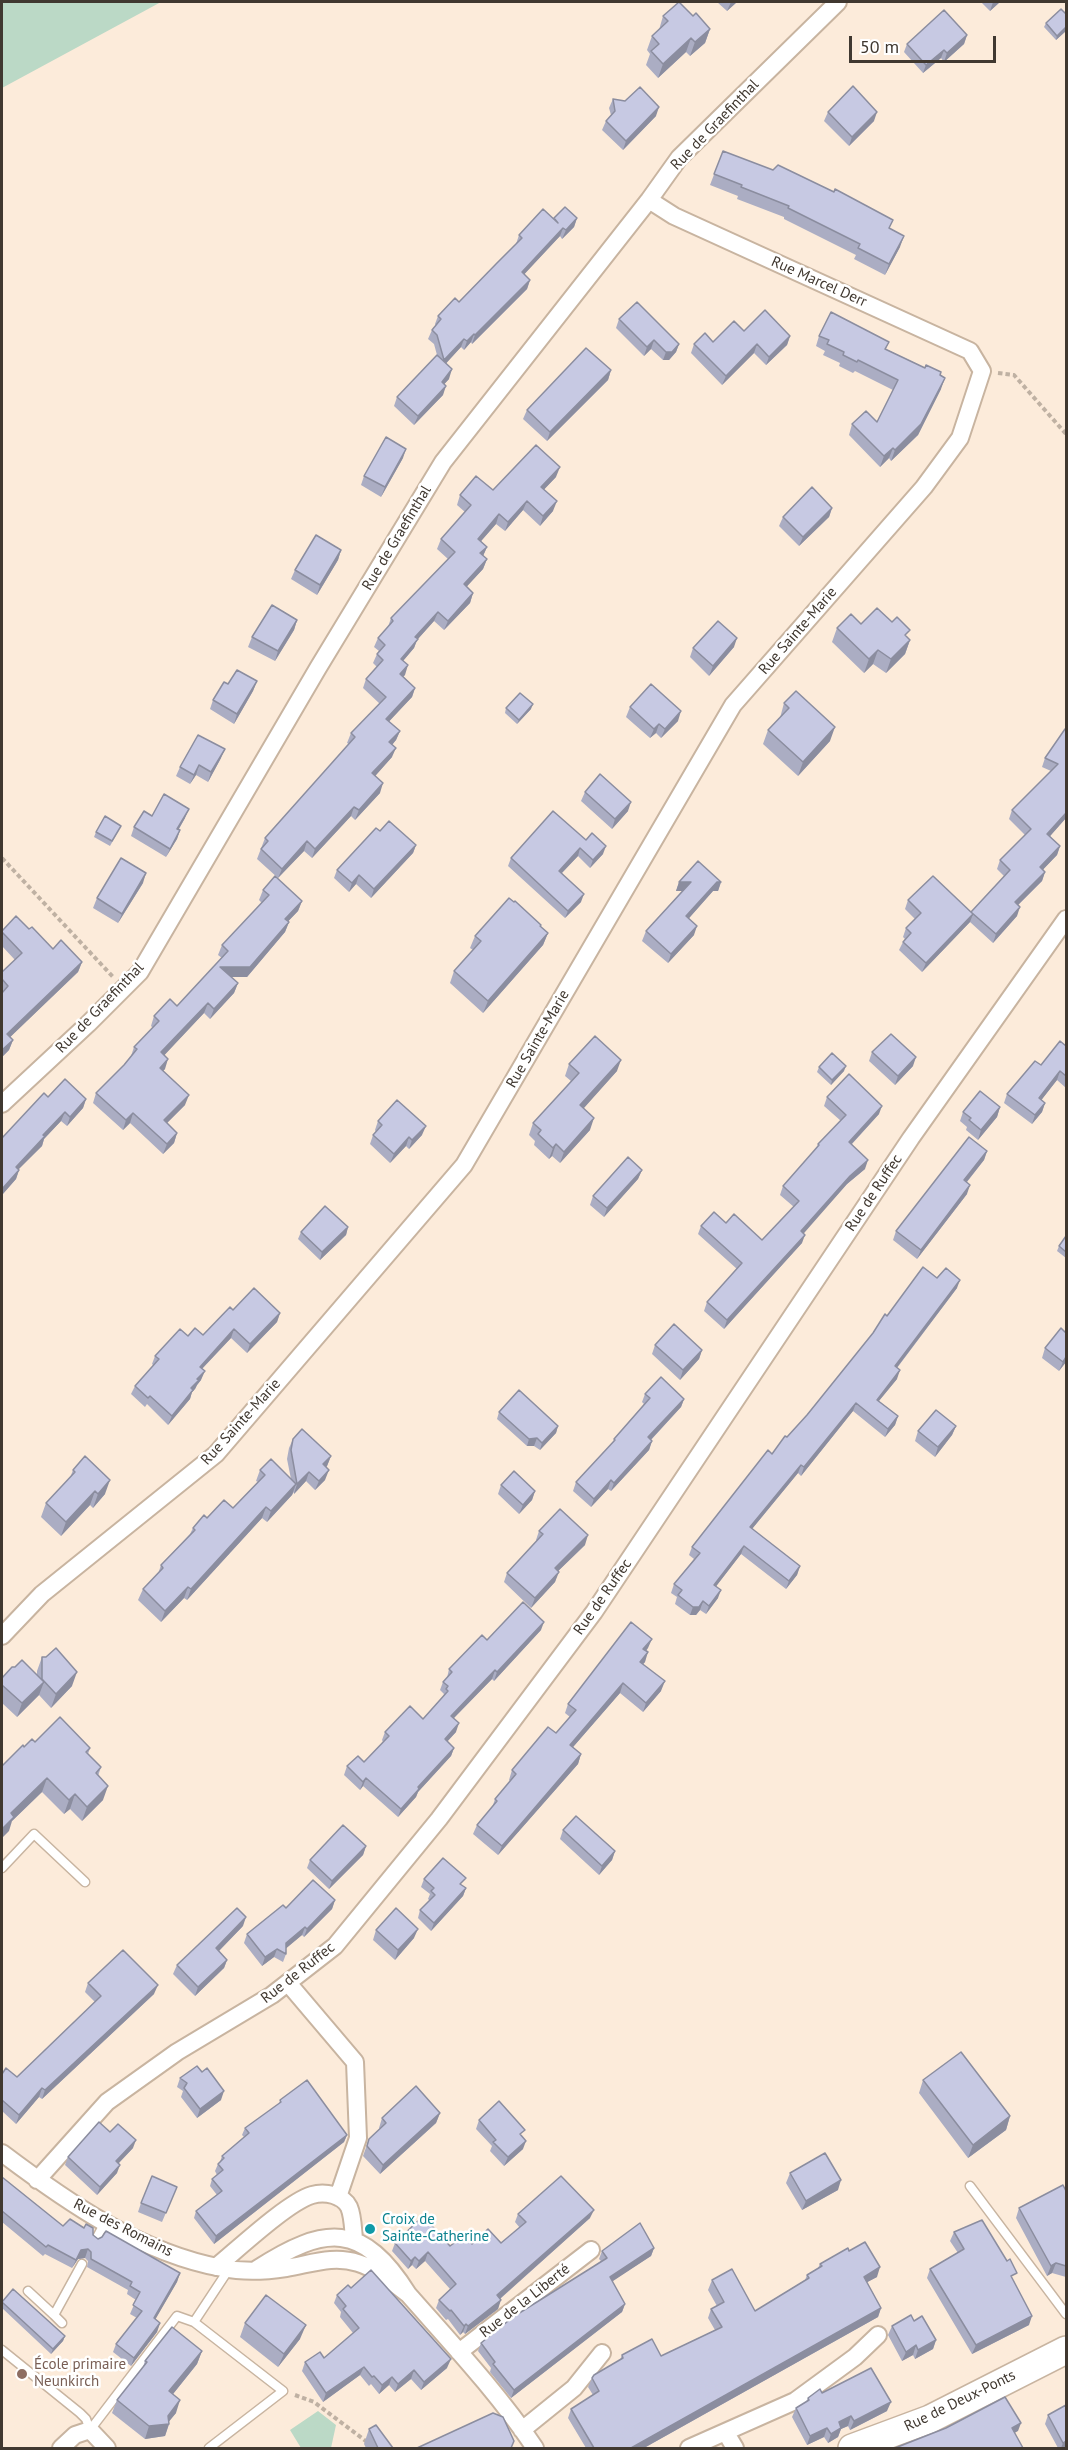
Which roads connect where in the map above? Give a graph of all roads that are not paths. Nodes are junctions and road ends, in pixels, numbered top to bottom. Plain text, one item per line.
1 (838, 2) edge
2 (649, 200) junction
3 (982, 371) joint
4 (1066, 919) edge
5 (2, 1104) edge
6 (2, 1636) edge
7 (2, 1868) edge
8 (85, 1882) dead end
9 (288, 1983) junction
10 (2, 2153) edge
11 (37, 2180) junction
12 (970, 2187) dead end
13 (338, 2197) junction
14 (105, 2222) junction
15 (354, 2239) junction
16 (95, 2241) edge
17 (591, 2250) dead end
18 (82, 2264) dead end
19 (222, 2268) junction
20 (257, 2269) junction
21 (28, 2291) dead end
22 (408, 2294) junction
23 (1066, 2314) edge
24 (54, 2315) junction
25 (194, 2322) junction
26 (62, 2323) dead end
27 (878, 2335) dead end
28 (2, 2350) edge
29 (1066, 2350) edge
30 (459, 2352) junction
31 (602, 2353) dead end
32 (90, 2430) junction
33 (522, 2430) junction
34 (726, 2433) junction
35 (61, 2448) edge
36 (107, 2448) edge
37 (209, 2448) edge
38 (535, 2448) edge
39 (689, 2448) edge
40 (735, 2448) edge
41 (852, 2448) edge

1 - 2 street, Rue de Graefinthal
2 - 3 street, Rue Marcel Derr
2 - 5 street, Rue de Graefinthal
3 - 6 street, Rue Sainte-Marie
4 - 9 street, Rue de Ruffec
7 - 8 lane
9 - 11 street, Rue de Ruffec
9 - 13 street
10 - 11 street, Rue des Romains
11 - 14 street, Rue des Romains
12 - 23 lane
13 - 15 street
13 - 19 street
14 - 16 lane
14 - 19 street, Rue des Romains
15 - 20 street, Rue des Romains
15 - 22 street, Rue des Romains
17 - 30 street, Rue de la Liberté
18 - 24 lane
19 - 20 street, Rue des Romains
19 - 25 lane
20 - 22 street, Rue des Romains
21 - 24 lane
22 - 30 street, Rue des Romains
24 - 26 lane
25 - 32 lane
25 - 37 lane
27 - 34 street
28 - 32 lane
29 - 41 main road, Rue de Deux-Ponts
30 - 33 street, Rue des Romains
31 - 33 street
32 - 35 street
32 - 36 street
33 - 38 street, Rue des Romains
34 - 39 street
34 - 40 street

